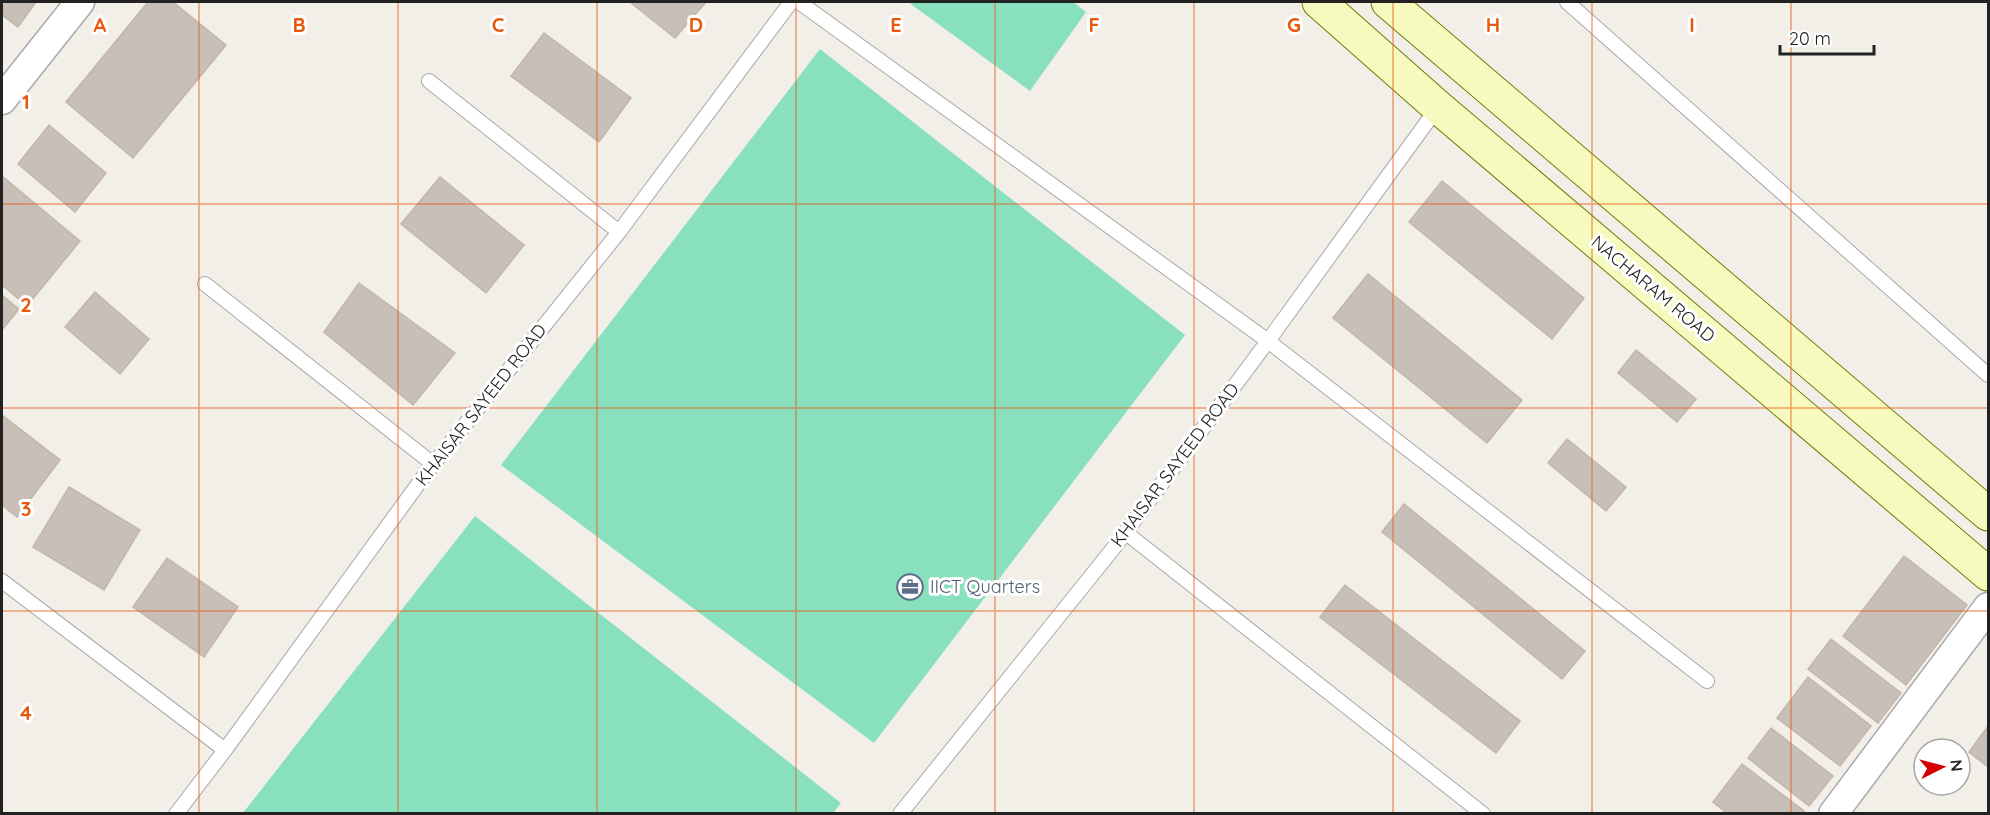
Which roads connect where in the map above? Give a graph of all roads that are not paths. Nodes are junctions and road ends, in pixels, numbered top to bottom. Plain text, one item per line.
1 (80, 2) edge
2 (791, 2) edge
3 (799, 2) edge
4 (1319, 2) edge
5 (1388, 2) edge
6 (1567, 2) edge
7 (429, 81) dead end
8 (6, 83) edge
9 (1438, 107) junction
10 (619, 232) junction
11 (204, 284) dead end
12 (1268, 341) junction
13 (1989, 375) edge
14 (433, 464) junction
15 (1989, 514) edge
16 (1125, 532) junction
17 (1989, 574) edge
18 (2, 581) edge
19 (1989, 607) edge
20 (1707, 681) dead end
21 (225, 750) junction
22 (176, 813) edge
23 (900, 813) edge
24 (1483, 813) edge
25 (1834, 813) edge

1 - 8 street
2 - 10 lane, KHAISAR SAYEED ROAD
3 - 12 lane
4 - 9 main road, NACHARAM ROAD
5 - 15 main road
6 - 13 lane
7 - 10 lane
9 - 12 lane, KHAISAR SAYEED ROAD
9 - 17 main road, NACHARAM ROAD
10 - 14 lane, KHAISAR SAYEED ROAD
11 - 14 lane
12 - 16 lane, KHAISAR SAYEED ROAD
12 - 20 lane
14 - 21 lane, KHAISAR SAYEED ROAD
16 - 23 lane, KHAISAR SAYEED ROAD
16 - 24 lane
18 - 21 lane
19 - 25 street
21 - 22 lane, KHAISAR SAYEED ROAD

